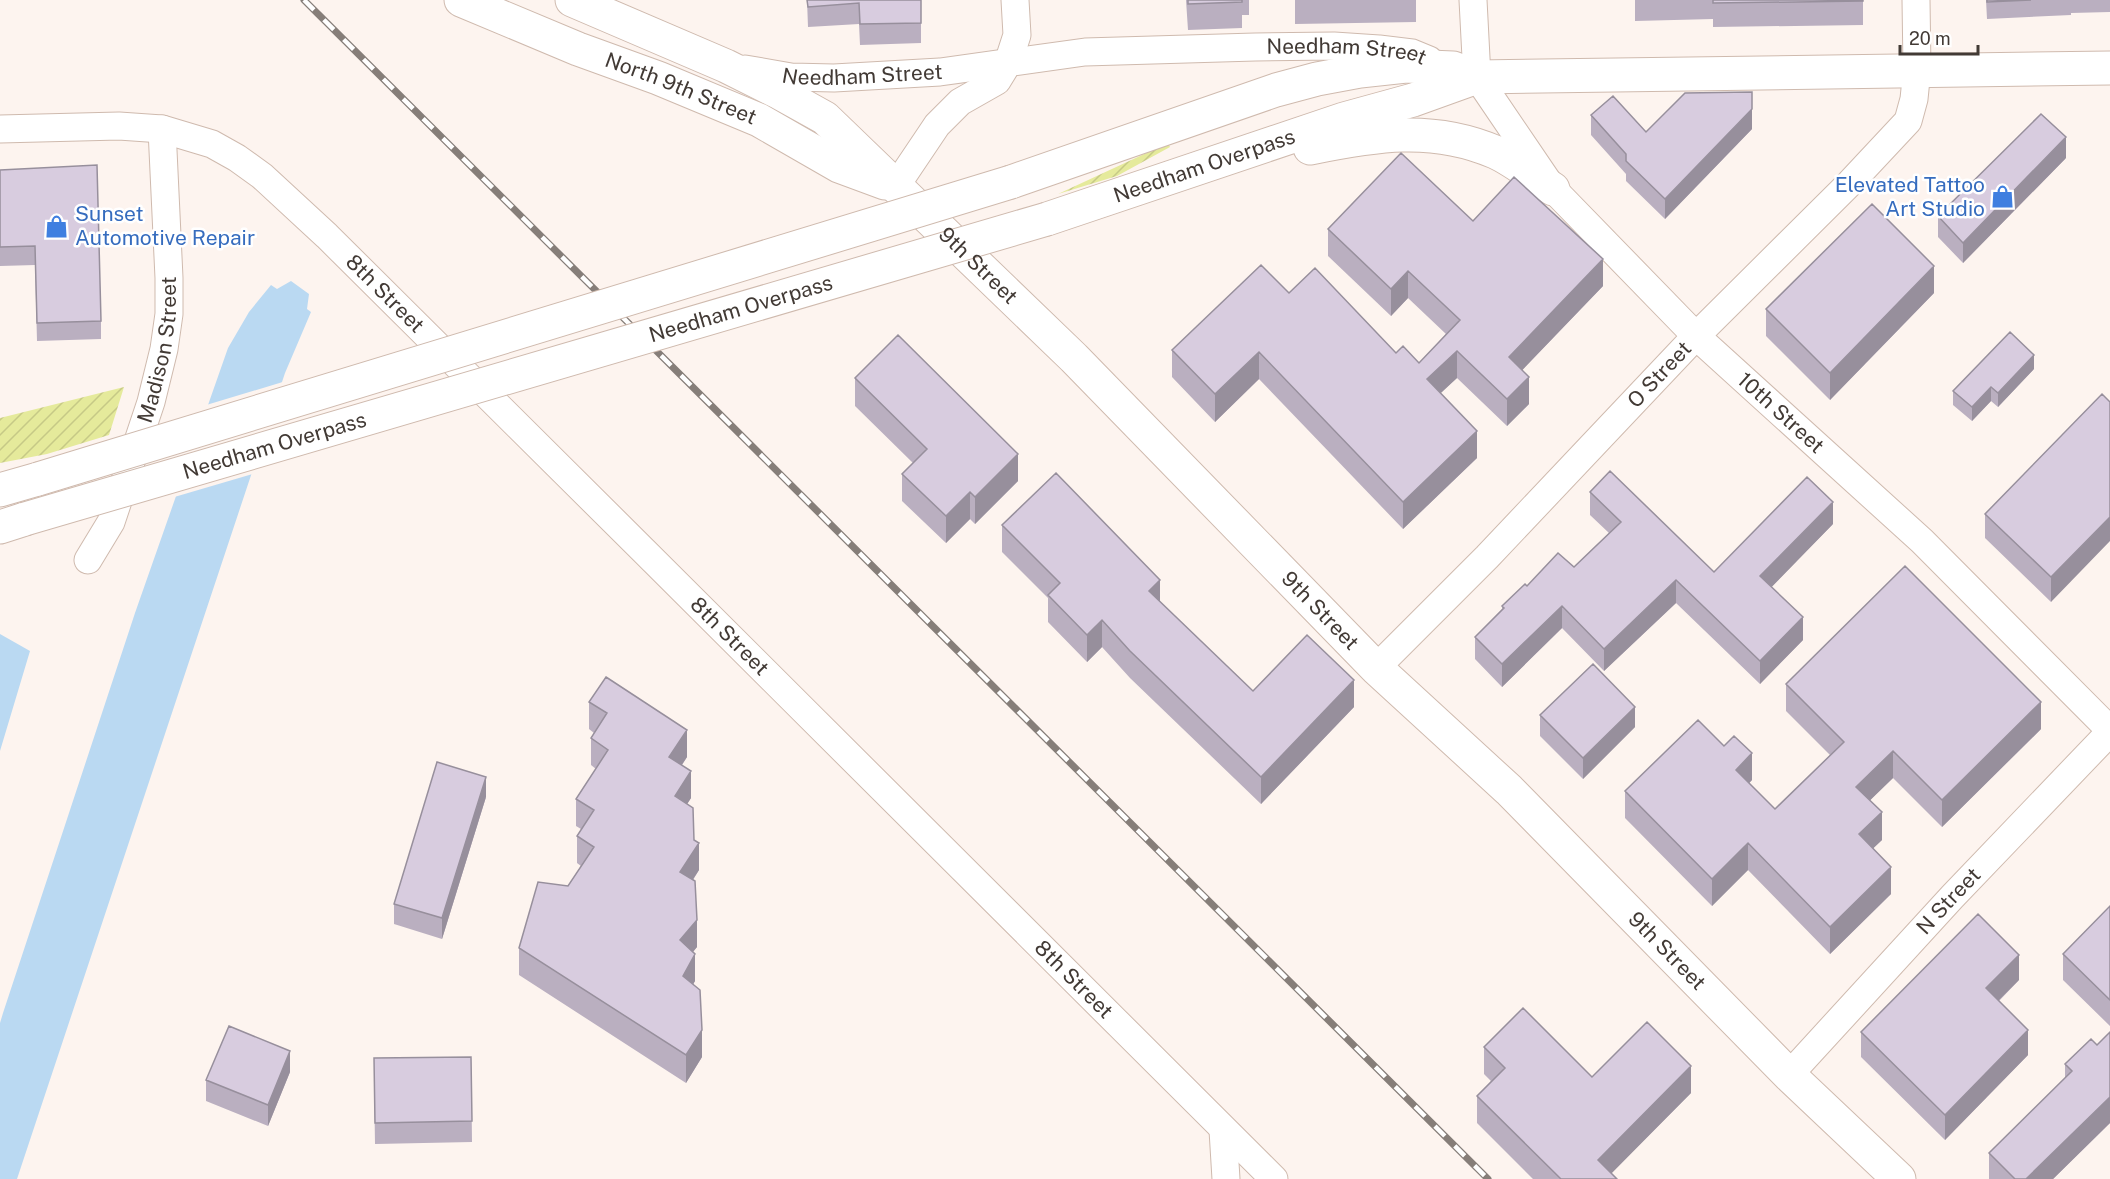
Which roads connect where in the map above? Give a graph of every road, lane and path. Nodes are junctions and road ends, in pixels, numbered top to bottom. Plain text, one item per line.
1 (461, 0) edge
2 (572, 0) edge
3 (1016, 0) edge
4 (1473, 0) edge
5 (1916, 0) edge
6 (1008, 63) junction
7 (726, 66) junction
8 (2110, 68) edge
9 (1917, 69) junction
10 (1465, 73) junction
11 (0, 129) edge
12 (162, 129) junction
13 (1170, 178) junction
14 (896, 186) junction
15 (1552, 189) junction
16 (1696, 336) junction
17 (0, 490) edge
18 (13, 523) edge
19 (88, 560) dead end
20 (1376, 668) junction
21 (2110, 731) edge
22 (1789, 1075) junction
23 (1223, 1130) junction
24 (1226, 1179) edge
25 (1274, 1179) edge
26 (1899, 1179) edge

1 - 14 main road, North 9th Street
2 - 7 main road, North 9th Street
3 - 6 street
4 - 10 street
5 - 9 street, O Street
6 - 7 street, Needham Street
6 - 10 street, Needham Street
6 - 14 street
7 - 14 main road, 9th Street
8 - 9 main road, Needham Street
9 - 10 main road, Needham Street
9 - 16 street, O Street
10 - 13 main road, Needham Overpass
10 - 15 street, 10th Street
10 - 17 main road, Needham Overpass, bridge
11 - 12 street, 8th Street
12 - 19 street, Madison Street
12 - 23 street, 8th Street
13 - 15 main road
13 - 18 main road, Needham Overpass, bridge
14 - 20 main road, 9th Street
15 - 16 street, 10th Street
16 - 20 street, O Street
16 - 21 street, 10th Street
20 - 22 main road, 9th Street
21 - 22 street, N Street
22 - 26 main road, 9th Street
23 - 24 street
23 - 25 street, 8th Street

